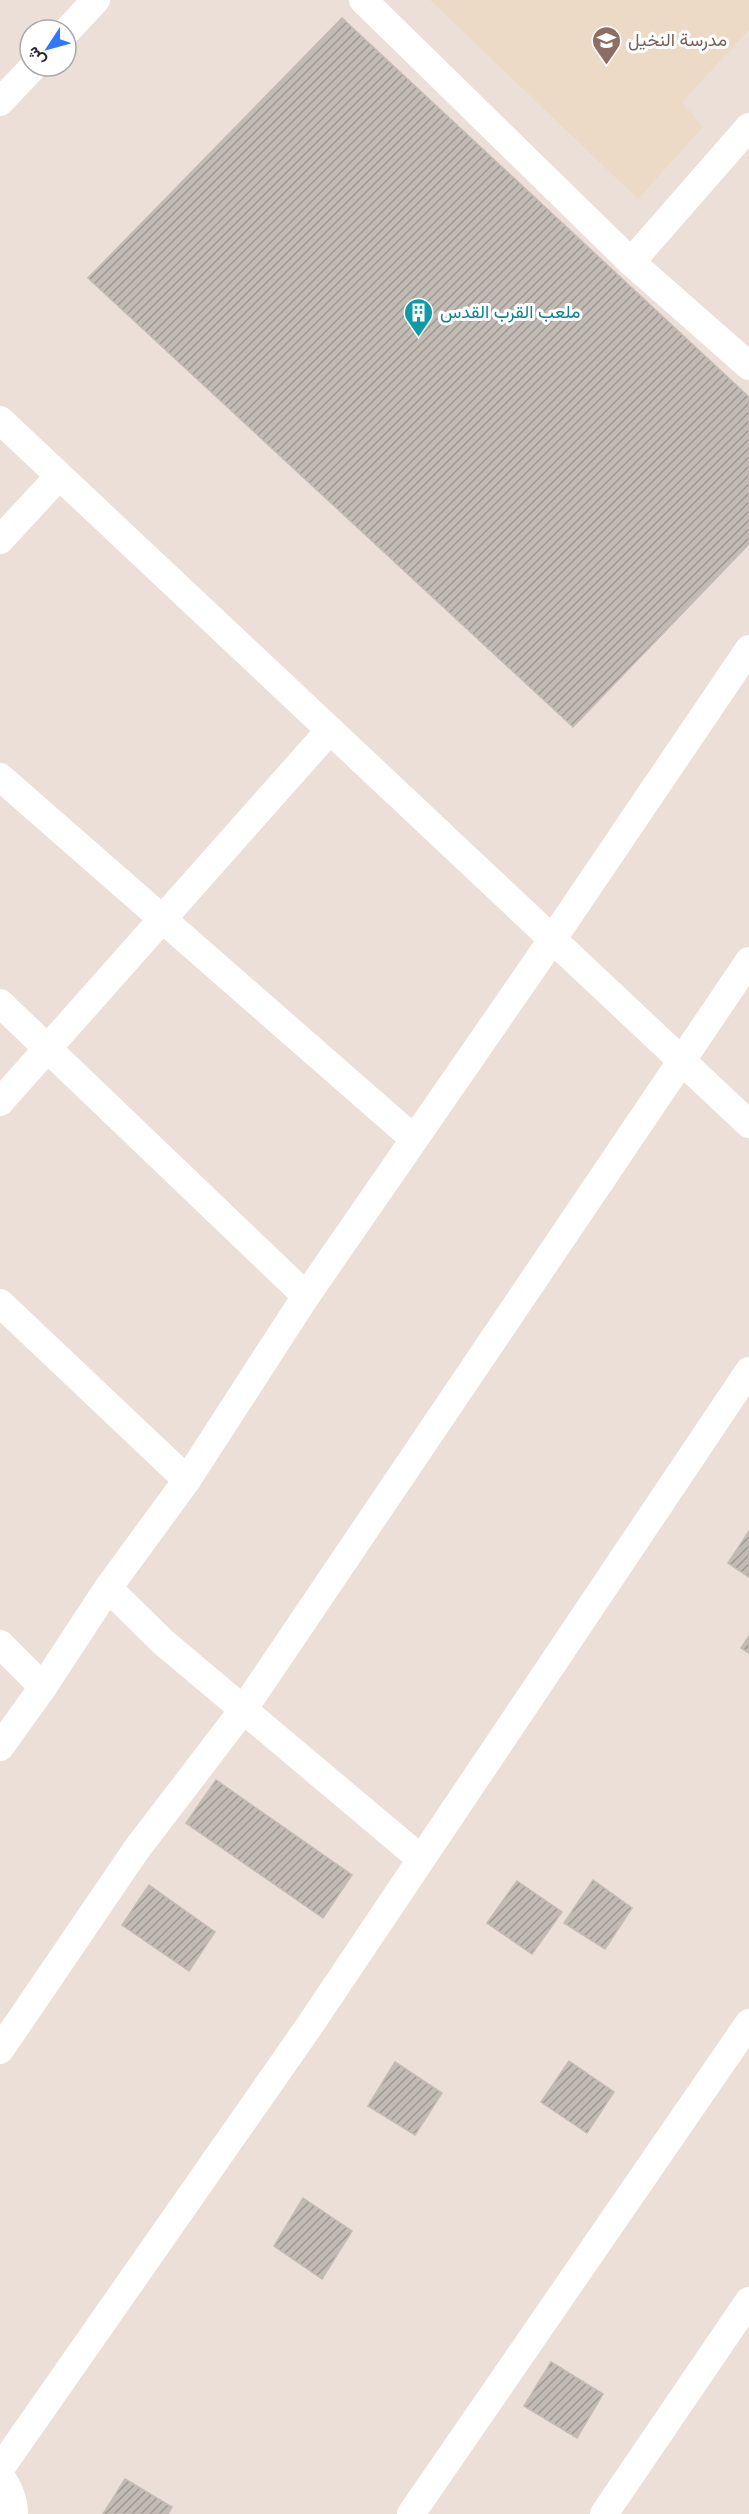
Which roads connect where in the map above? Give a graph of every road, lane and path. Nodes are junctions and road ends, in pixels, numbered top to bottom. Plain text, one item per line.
1 (96, 0) edge
2 (363, 0) edge
3 (78, 19) edge
4 (23, 78) edge
5 (0, 102) edge
6 (749, 127) edge
7 (631, 262) junction
8 (749, 366) edge
9 (0, 420) edge
10 (59, 476) junction
11 (0, 540) edge
12 (749, 649) edge
13 (330, 730) junction
14 (0, 777) edge
15 (163, 919) junction
16 (552, 939) junction
17 (749, 961) edge
18 (0, 1003) edge
19 (48, 1049) junction
20 (681, 1061) junction
21 (0, 1102) edge
22 (749, 1124) edge
23 (414, 1139) junction
24 (306, 1296) junction
25 (0, 1303) edge
26 (749, 1371) edge
27 (187, 1480) junction
28 (108, 1588) junction
29 (0, 1644) edge
30 (43, 1688) junction
31 (243, 1710) junction
32 (0, 1747) edge
33 (421, 1859) junction
34 (749, 2023) edge
35 (0, 2050) edge
36 (749, 2301) edge
37 (0, 2469) edge
38 (0, 2476) edge
39 (14, 2514) edge
40 (411, 2514) edge
41 (604, 2514) edge

1 - 3 street
2 - 7 street
4 - 5 street
6 - 7 street
7 - 8 street
9 - 10 street
10 - 11 street
10 - 13 street
12 - 16 street
13 - 15 street
13 - 16 street
14 - 15 street
15 - 19 street
15 - 23 street
16 - 20 street
16 - 23 street
17 - 20 street
18 - 19 street
19 - 21 street
19 - 24 street
20 - 22 street
20 - 31 street
23 - 24 street
24 - 27 street
25 - 27 street
26 - 33 street
27 - 28 street
28 - 30 street
28 - 31 street
29 - 30 street
30 - 32 street
31 - 33 street
31 - 35 street
33 - 37 street
34 - 40 street
36 - 41 street
38 - 39 street

